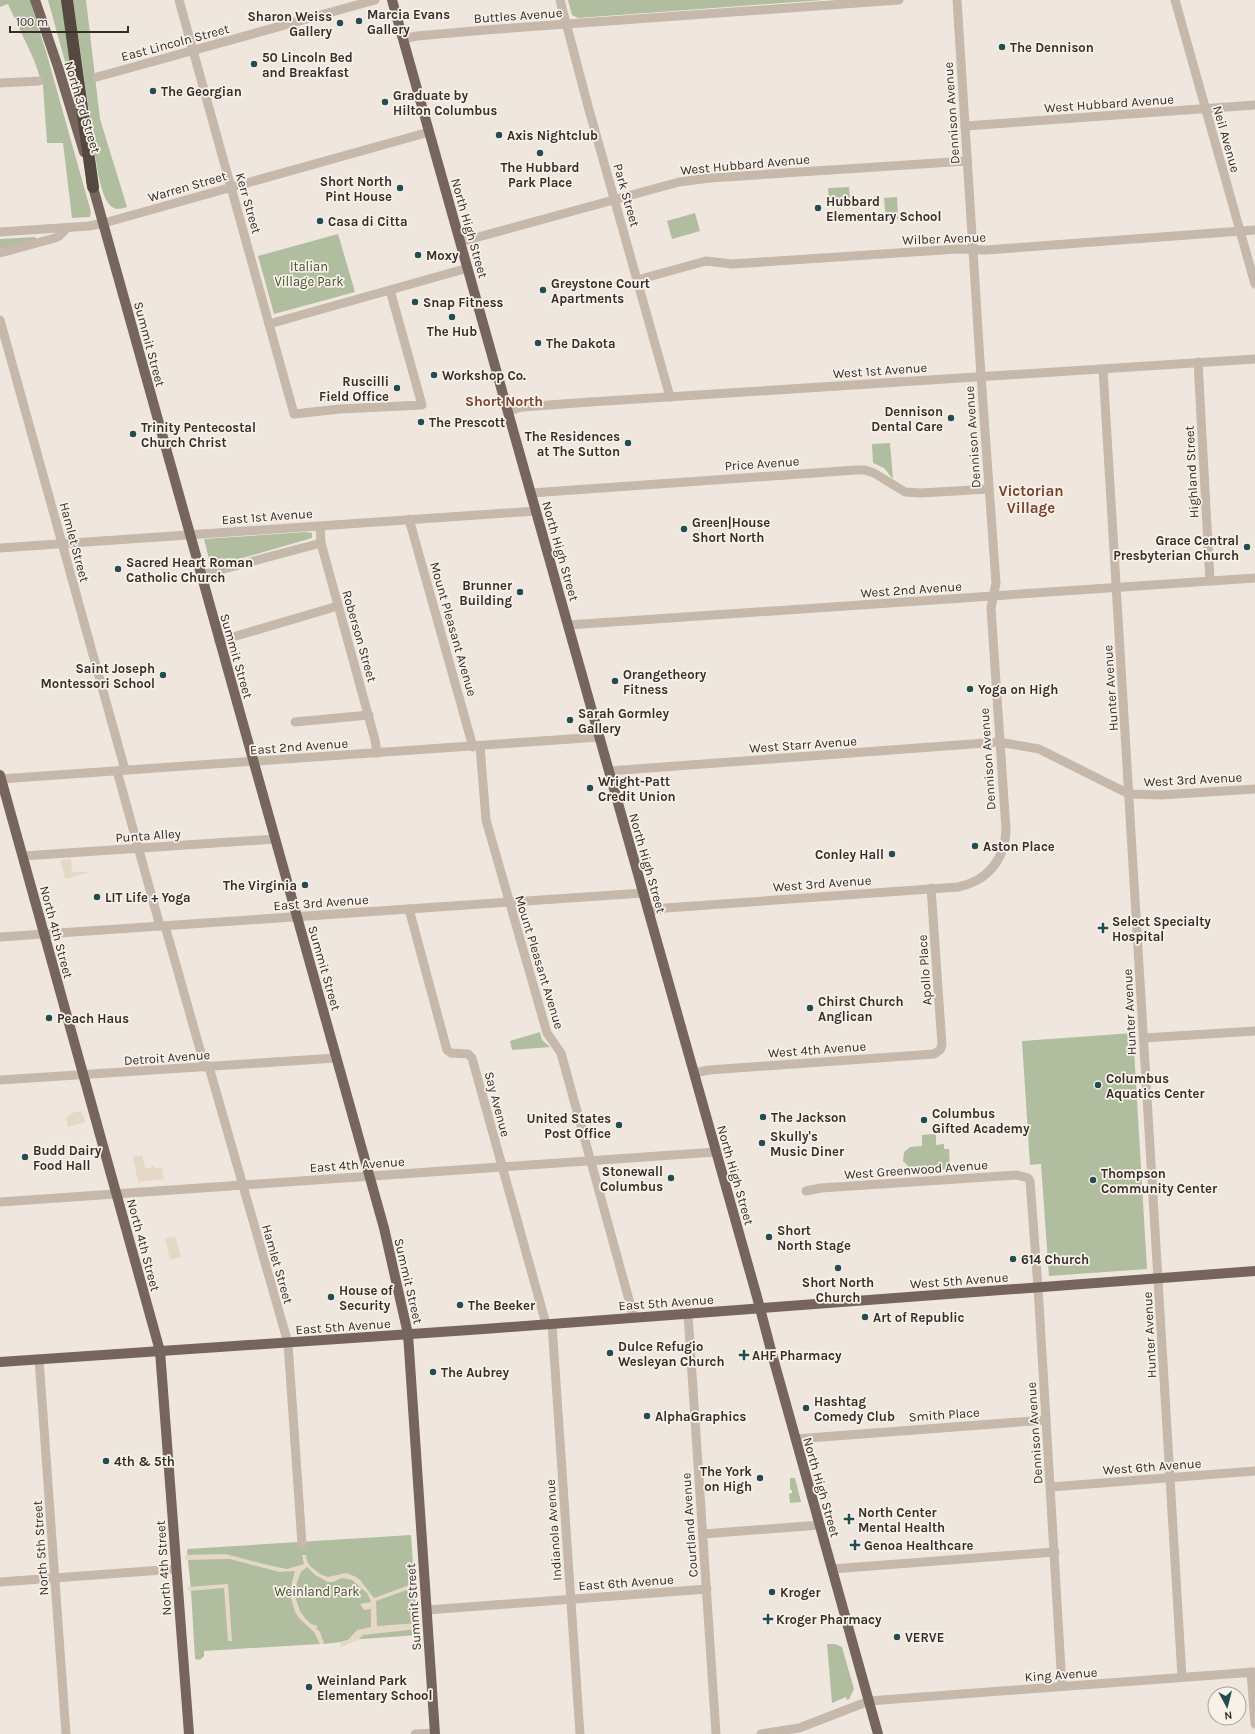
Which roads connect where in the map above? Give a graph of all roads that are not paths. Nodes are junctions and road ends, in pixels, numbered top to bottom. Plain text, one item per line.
1 (35, 0) edge
2 (67, 0) edge
3 (179, 0) edge
4 (375, 0) edge
5 (392, 0) edge
6 (560, 0) edge
7 (898, 0) edge
8 (957, 0) edge
9 (1175, 0) edge
10 (566, 24) junction
11 (403, 39) junction
12 (193, 50) junction
13 (97, 77) dead end
14 (39, 81) dead end
15 (0, 83) edge
16 (1255, 105) edge
17 (1205, 109) junction
18 (965, 126) junction
19 (429, 132) junction
20 (967, 161) junction
21 (93, 187) junction
22 (231, 187) junction
23 (615, 200) junction
24 (104, 223) junction
25 (67, 228) junction
26 (1255, 230) edge
27 (0, 232) edge
28 (1240, 232) junction
29 (460, 242) junction
30 (973, 249) junction
31 (0, 253) edge
32 (468, 268) junction
33 (637, 280) junction
34 (1255, 284) edge
35 (390, 290) junction
36 (0, 320) edge
37 (269, 324) junction
38 (1255, 359) edge
39 (1198, 362) junction
40 (1103, 369) junction
41 (981, 376) junction
42 (670, 397) junction
43 (508, 411) junction
44 (989, 489) junction
45 (531, 493) junction
46 (536, 511) junction
47 (409, 519) junction
48 (320, 526) junction
49 (189, 535) junction
50 (62, 543) junction
51 (321, 543) junction
52 (0, 548) edge
53 (201, 575) junction
54 (1255, 578) edge
55 (1210, 581) junction
56 (1116, 587) junction
57 (995, 596) junction
58 (338, 606) junction
59 (568, 625) junction
60 (219, 641) junction
61 (368, 715) junction
62 (295, 722) dead end
63 (600, 738) junction
64 (999, 742) junction
65 (476, 746) junction
66 (377, 753) junction
67 (253, 762) junction
68 (121, 771) junction
69 (609, 771) junction
70 (0, 777) edge
71 (1255, 789) edge
72 (1129, 794) junction
73 (275, 839) junction
74 (139, 849) junction
75 (23, 856) junction
76 (993, 868) joint
77 (931, 888) junction
78 (643, 893) junction
79 (508, 902) junction
80 (409, 909) junction
81 (648, 912) junction
82 (297, 917) junction
83 (163, 926) junction
84 (44, 934) junction
85 (0, 937) edge
86 (1255, 1032) edge
87 (1144, 1038) junction
88 (940, 1050) joint
89 (336, 1058) junction
90 (207, 1067) junction
91 (694, 1073) junction
92 (84, 1075) junction
93 (0, 1080) edge
94 (716, 1152) junction
95 (591, 1161) junction
96 (502, 1167) junction
97 (369, 1176) junction
98 (1028, 1178) joint
99 (242, 1185) junction
100 (806, 1192) dead end
101 (116, 1194) junction
102 (0, 1202) edge
103 (1255, 1271) edge
104 (1158, 1278) junction
105 (1038, 1287) junction
106 (760, 1308) junction
107 (688, 1314) junction
108 (634, 1318) junction
109 (549, 1324) junction
110 (408, 1334) junction
111 (288, 1342) junction
112 (160, 1351) junction
113 (39, 1359) junction
114 (0, 1362) edge
115 (1046, 1420) junction
116 (795, 1439) junction
117 (1255, 1471) edge
118 (1170, 1477) junction
119 (1051, 1487) junction
120 (820, 1526) junction
121 (703, 1534) junction
122 (302, 1544) dead end
123 (1055, 1552) junction
124 (176, 1569) junction
125 (832, 1569) junction
126 (55, 1578) junction
127 (0, 1582) edge
128 (706, 1589) junction
129 (571, 1599) junction
130 (427, 1610) junction
131 (1253, 1672) edge
132 (1182, 1677) junction
133 (1062, 1686) junction
134 (869, 1701) junction
135 (1255, 1724) edge
136 (435, 1733) edge
137 (66, 1734) edge
138 (189, 1734) edge
139 (416, 1734) edge
140 (580, 1734) edge
141 (716, 1734) edge
142 (761, 1734) edge
143 (878, 1734) edge

1 - 21 main road, North 3rd Street
2 - 21 highway
3 - 12 street, Kerr Street
4 - 12 street, East Lincoln Street
5 - 11 main road, North High Street
6 - 10 street, Park Street
7 - 10 street, Buttles Avenue
8 - 18 street, Dennison Avenue
9 - 17 street, Neil Avenue
10 - 11 street, Buttles Avenue
10 - 23 street, Park Street
11 - 19 main road, North High Street
12 - 13 street, East Lincoln Street
12 - 22 street, Kerr Street
14 - 15 street
16 - 17 street, West Hubbard Avenue
17 - 18 street, West Hubbard Avenue
17 - 28 street, Neil Avenue
18 - 20 street, Dennison Avenue
19 - 22 street, Warren Street
19 - 29 main road, North High Street
20 - 23 street, West Hubbard Avenue
20 - 30 street, Dennison Avenue
21 - 24 main road, North 3rd Street
22 - 24 street, Warren Street
22 - 37 street, Kerr Street
23 - 29 street, West Hubbard Avenue
23 - 33 street, Park Street
24 - 25 street, Warren Street
24 - 49 main road, Summit Street
25 - 27 street, Warren Street
25 - 31 street, Warren Street
26 - 28 street, Wilber Avenue
28 - 30 street, Wilber Avenue
28 - 34 street, Neil Avenue
29 - 32 main road, North High Street
30 - 33 street, Wilber Avenue
30 - 41 street, Dennison Avenue
32 - 35 street
32 - 43 main road, North High Street
33 - 42 street, Park Street
35 - 37 street
35 - 37 street, Kerr Street
36 - 50 street, Hamlet Street
38 - 39 street, West 1st Avenue
39 - 40 street, West 1st Avenue
39 - 55 street, Highland Street
40 - 41 street, West 1st Avenue
40 - 56 street, Hunter Avenue
41 - 42 street, West 1st Avenue
41 - 44 street, Dennison Avenue
42 - 43 street, West 1st Avenue
43 - 45 main road, North High Street
44 - 45 street, Price Avenue
44 - 57 street, Dennison Avenue
45 - 46 main road, North High Street
46 - 47 street, East 1st Avenue
46 - 59 main road, North High Street
47 - 48 street, East 1st Avenue
47 - 65 street, Mount Pleasant Avenue
48 - 49 street, East 1st Avenue
48 - 51 street, Roberson Street
49 - 50 street, East 1st Avenue
49 - 53 main road, Summit Street
50 - 52 street, East 1st Avenue
50 - 68 street, Hamlet Street
51 - 53 street
51 - 58 street, Roberson Street
53 - 60 main road, Summit Street
54 - 55 street, West 2nd Avenue
55 - 56 street, West 2nd Avenue
56 - 57 street, West 2nd Avenue
56 - 72 street, Hunter Avenue
57 - 59 street, West 2nd Avenue
57 - 64 street, Dennison Avenue
58 - 60 street
58 - 61 street, Roberson Street
59 - 63 main road, North High Street
60 - 67 main road, Summit Street
61 - 62 street
61 - 66 street, Roberson Street
63 - 65 street, East 2nd Avenue
63 - 69 main road, North High Street
64 - 69 street, West Starr Avenue
64 - 72 street, West 3rd Avenue
64 - 76 street, Dennison Avenue
65 - 66 street, East 2nd Avenue
65 - 79 street, Mount Pleasant Avenue
66 - 67 street, East 2nd Avenue
67 - 68 street, East 2nd Avenue
67 - 73 main road, Summit Street
68 - 70 street, East 2nd Avenue
68 - 74 street, Hamlet Street
69 - 78 main road, North High Street
70 - 75 main road, North 4th Street
71 - 72 street, West 3rd Avenue
72 - 87 street, Hunter Avenue
73 - 74 street, Punta Alley
73 - 82 main road, Summit Street
74 - 75 street, Punta Alley
74 - 83 street, Hamlet Street
75 - 84 main road, North 4th Street
76 - 77 street, West 3rd Avenue
77 - 81 street, West 3rd Avenue
77 - 88 street, Apollo Place
78 - 79 street, East 3rd Avenue
78 - 81 main road, North High Street
79 - 80 street, East 3rd Avenue
79 - 95 street, Mount Pleasant Avenue
80 - 82 street, East 3rd Avenue
80 - 96 street, Say Avenue
81 - 91 main road, North High Street
82 - 83 street, East 3rd Avenue
82 - 89 main road, Summit Street
83 - 84 street, East 3rd Avenue
83 - 90 street, Hamlet Street
84 - 85 street, East 3rd Avenue
84 - 92 main road, North 4th Street
86 - 87 street
87 - 104 street, Hunter Avenue
88 - 91 street, West 4th Avenue
89 - 90 street, Detroit Avenue
89 - 97 main road, Summit Street
90 - 92 street, Detroit Avenue
90 - 99 street, Hamlet Street
91 - 94 main road, North High Street
92 - 93 street, Detroit Avenue
92 - 101 main road, North 4th Street
94 - 95 street, East 4th Avenue
94 - 106 main road, North High Street
95 - 96 street, East 4th Avenue
95 - 108 street, Mount Pleasant Avenue
96 - 97 street, East 4th Avenue
96 - 109 street, Say Avenue
97 - 99 street, East 4th Avenue
97 - 110 main road, Summit Street
98 - 100 street, West Greenwood Avenue
98 - 105 street, Dennison Avenue
99 - 101 street, East 4th Avenue
99 - 111 street, Hamlet Street
101 - 102 street, East 4th Avenue
101 - 112 main road, North 4th Street
103 - 104 main road, West 5th Avenue
104 - 105 main road, West 5th Avenue
104 - 118 street, Hunter Avenue
105 - 106 main road, West 5th Avenue
105 - 115 street, Dennison Avenue
106 - 107 main road, East 5th Avenue
106 - 116 main road, North High Street
107 - 108 main road, East 5th Avenue
107 - 121 street, Courtland Avenue
108 - 109 main road, East 5th Avenue
109 - 110 main road, East 5th Avenue
109 - 129 street, Indianola Avenue
110 - 111 main road, East 5th Avenue
110 - 130 main road, Summit Street
111 - 112 main road, East 5th Avenue
111 - 122 street, Hamlet Street
112 - 113 main road, East 5th Avenue
112 - 124 main road, North 4th Street
113 - 114 main road, East 5th Avenue
113 - 126 street, North 5th Street
115 - 116 street, Smith Place
115 - 119 street, Dennison Avenue
116 - 120 main road, North High Street
117 - 118 street, West 6th Avenue
118 - 119 street, West 6th Avenue
118 - 132 street, Hunter Avenue
119 - 123 street, Dennison Avenue
120 - 121 street
120 - 125 main road, North High Street
121 - 128 street, Courtland Avenue
123 - 125 street
123 - 133 street, Dennison Avenue
124 - 126 street
124 - 138 main road, North 4th Street
125 - 134 main road, North High Street
126 - 127 street
126 - 137 street, North 5th Street
128 - 129 street, East 6th Avenue
128 - 141 street, Courtland Avenue
129 - 130 street, East 6th Avenue
129 - 140 street, Indianola Avenue
130 - 136 main road, Summit Street
131 - 132 street, King Avenue
131 - 135 street
132 - 133 street, King Avenue
133 - 134 street, King Avenue
134 - 142 street, King Avenue
134 - 143 main road, North High Street
136 - 139 street

